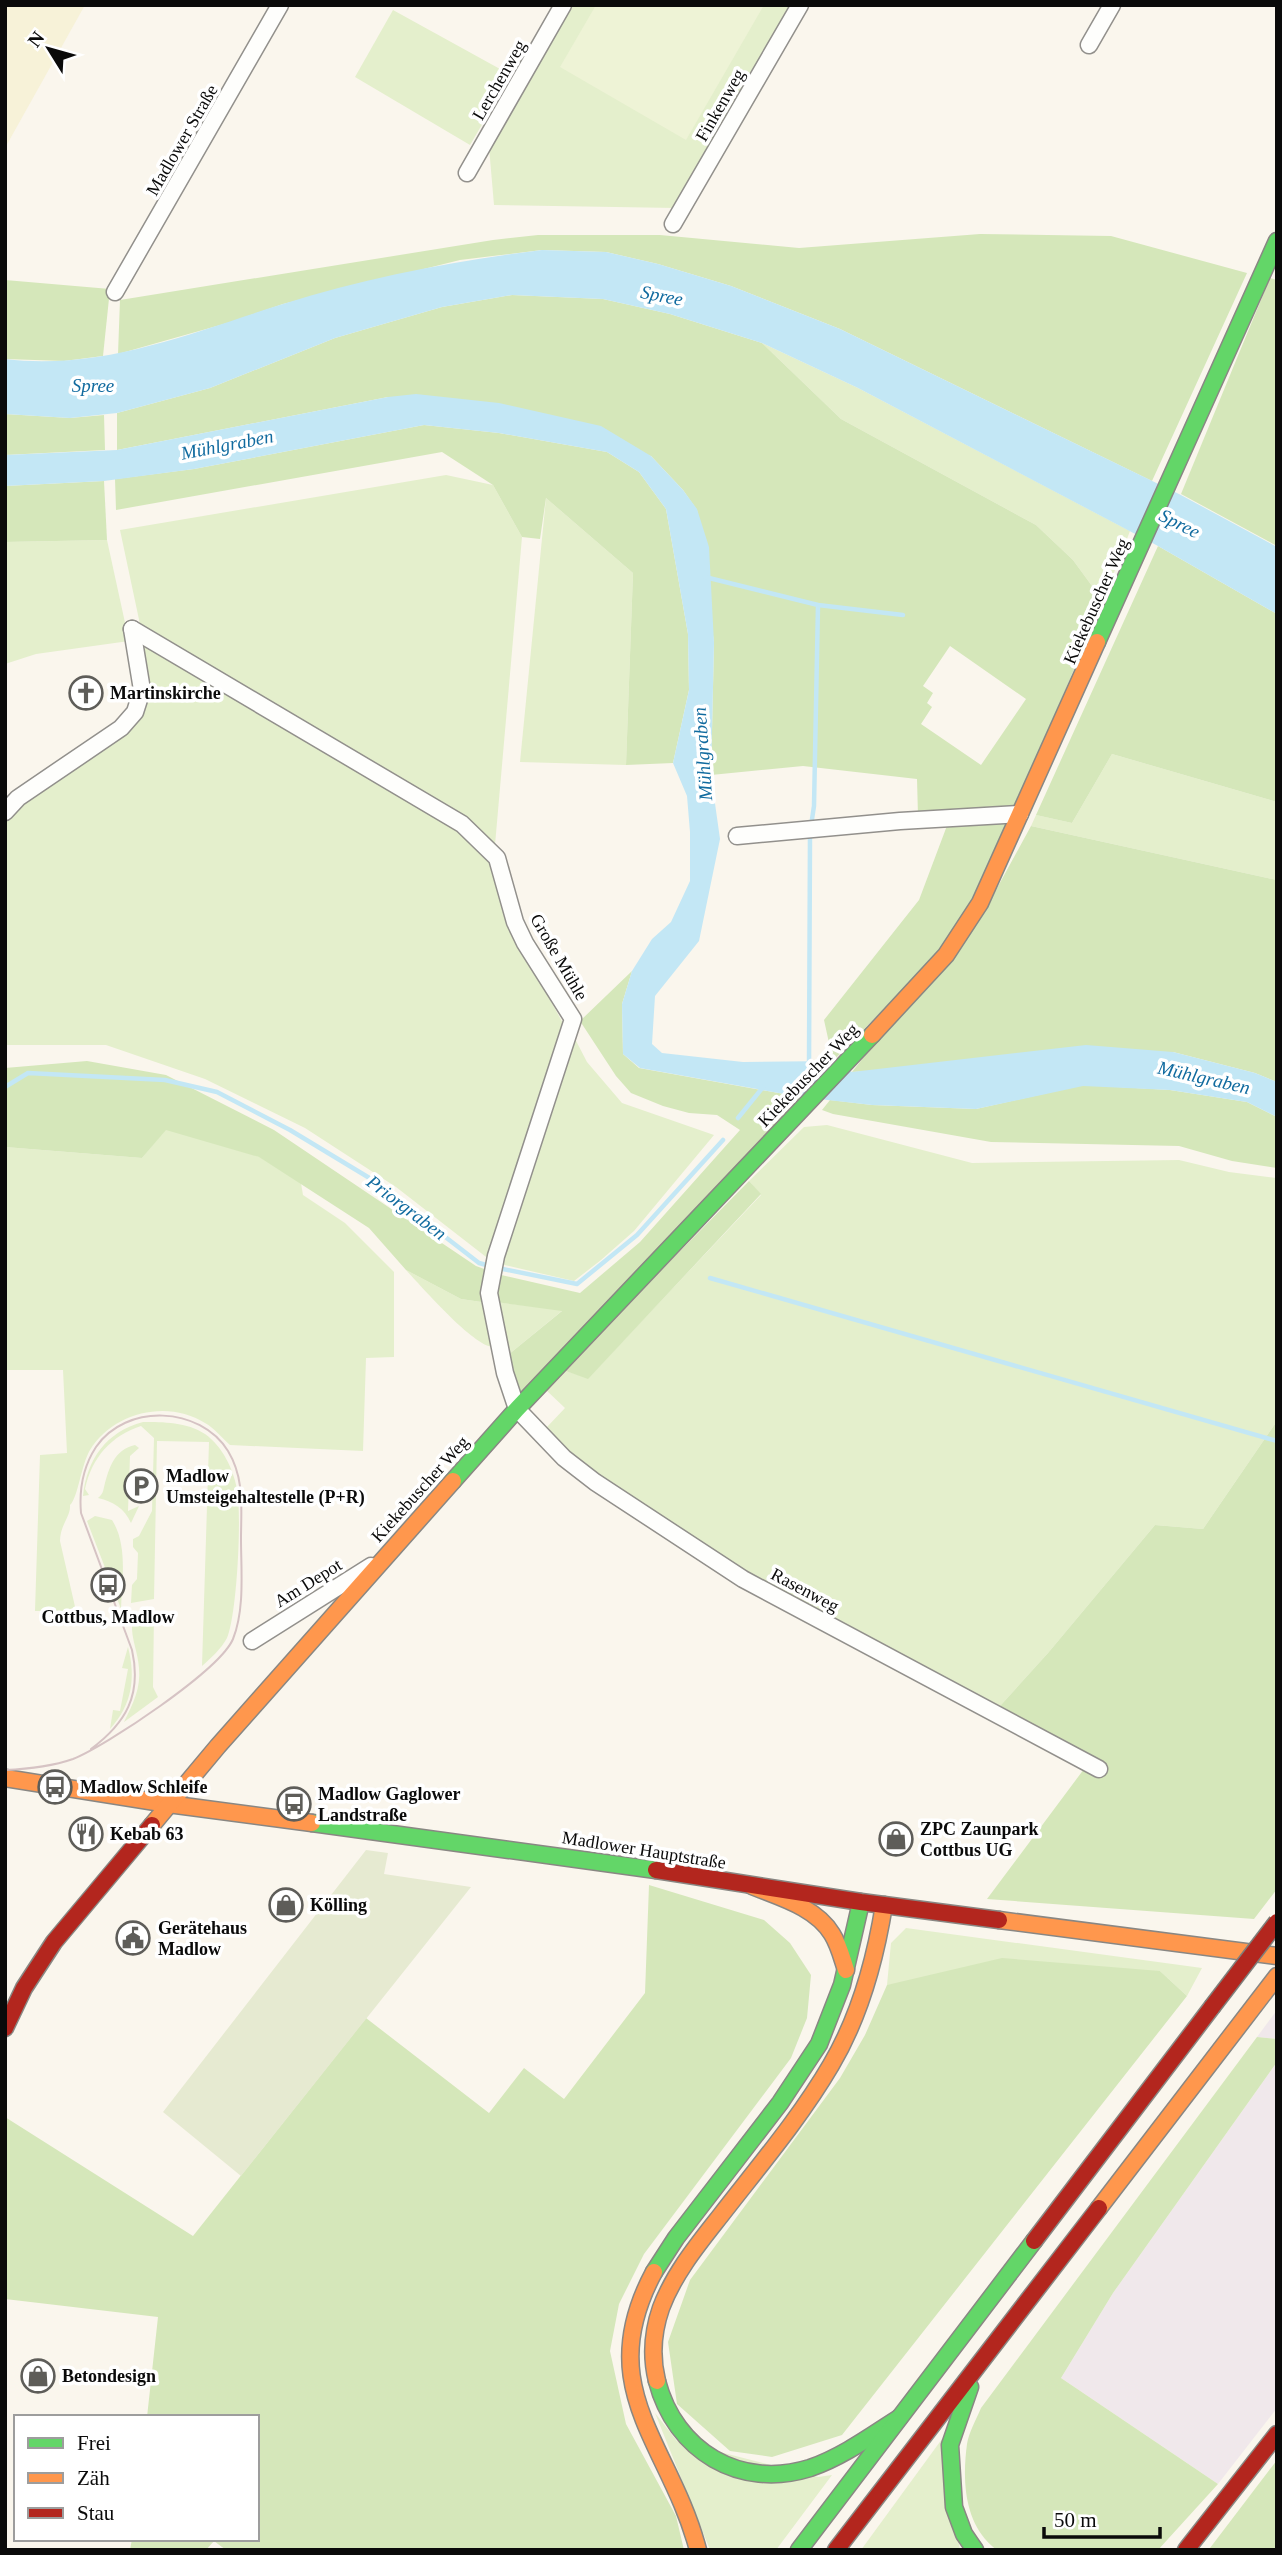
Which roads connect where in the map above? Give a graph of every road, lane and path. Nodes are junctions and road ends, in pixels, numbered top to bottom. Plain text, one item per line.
1 (281, 5) edge
2 (563, 5) edge
3 (800, 5) edge
4 (1112, 5) edge
5 (1089, 45) dead end
6 (467, 173) dead end
7 (673, 224) dead end
8 (1277, 241) edge
9 (115, 292) dead end
10 (5, 812) edge
11 (1020, 814) junction
12 (737, 836) dead end
13 (517, 1409) junction
14 (384, 1558) junction
15 (252, 1641) dead end
16 (1099, 1769) dead end
17 (5, 1779) edge
18 (168, 1804) junction
19 (752, 1886) junction
20 (861, 1902) junction
21 (884, 1905) junction
22 (1277, 1922) edge
23 (1277, 1956) edge
24 (846, 1970) junction
25 (1277, 1976) edge
26 (5, 2028) edge
27 (978, 2363) junction
28 (899, 2418) junction
29 (1277, 2434) edge
30 (698, 2550) edge
31 (799, 2550) edge
32 (836, 2550) edge
33 (975, 2550) edge
34 (1186, 2550) edge

1 - 9 street, Madlower Straße
2 - 6 street, Lerchenweg
3 - 7 street, Finkenweg
4 - 5 street
8 - 11 main road, Kiekebuscher Weg
10 - 13 street, Große Mühle
11 - 12 street
11 - 13 main road, Kiekebuscher Weg
13 - 14 main road, Kiekebuscher Weg
13 - 16 street, Rasenweg
14 - 15 street, Am Depot
14 - 18 main road, Kiekebuscher Weg
17 - 18 main road, Madlower Hauptstraße
18 - 19 main road, Madlower Hauptstraße
18 - 26 main road, Kiekebuscher Weg
19 - 20 main road, Madlower Hauptstraße
19 - 24 main road
20 - 21 main road, Madlower Hauptstraße
20 - 24 main road
21 - 23 main road, Madlower Hauptstraße
21 - 28 main road
22 - 28 main road, bridge
24 - 30 main road
25 - 27 main road
27 - 32 main road
27 - 33 main road
28 - 31 main road
29 - 34 main road

